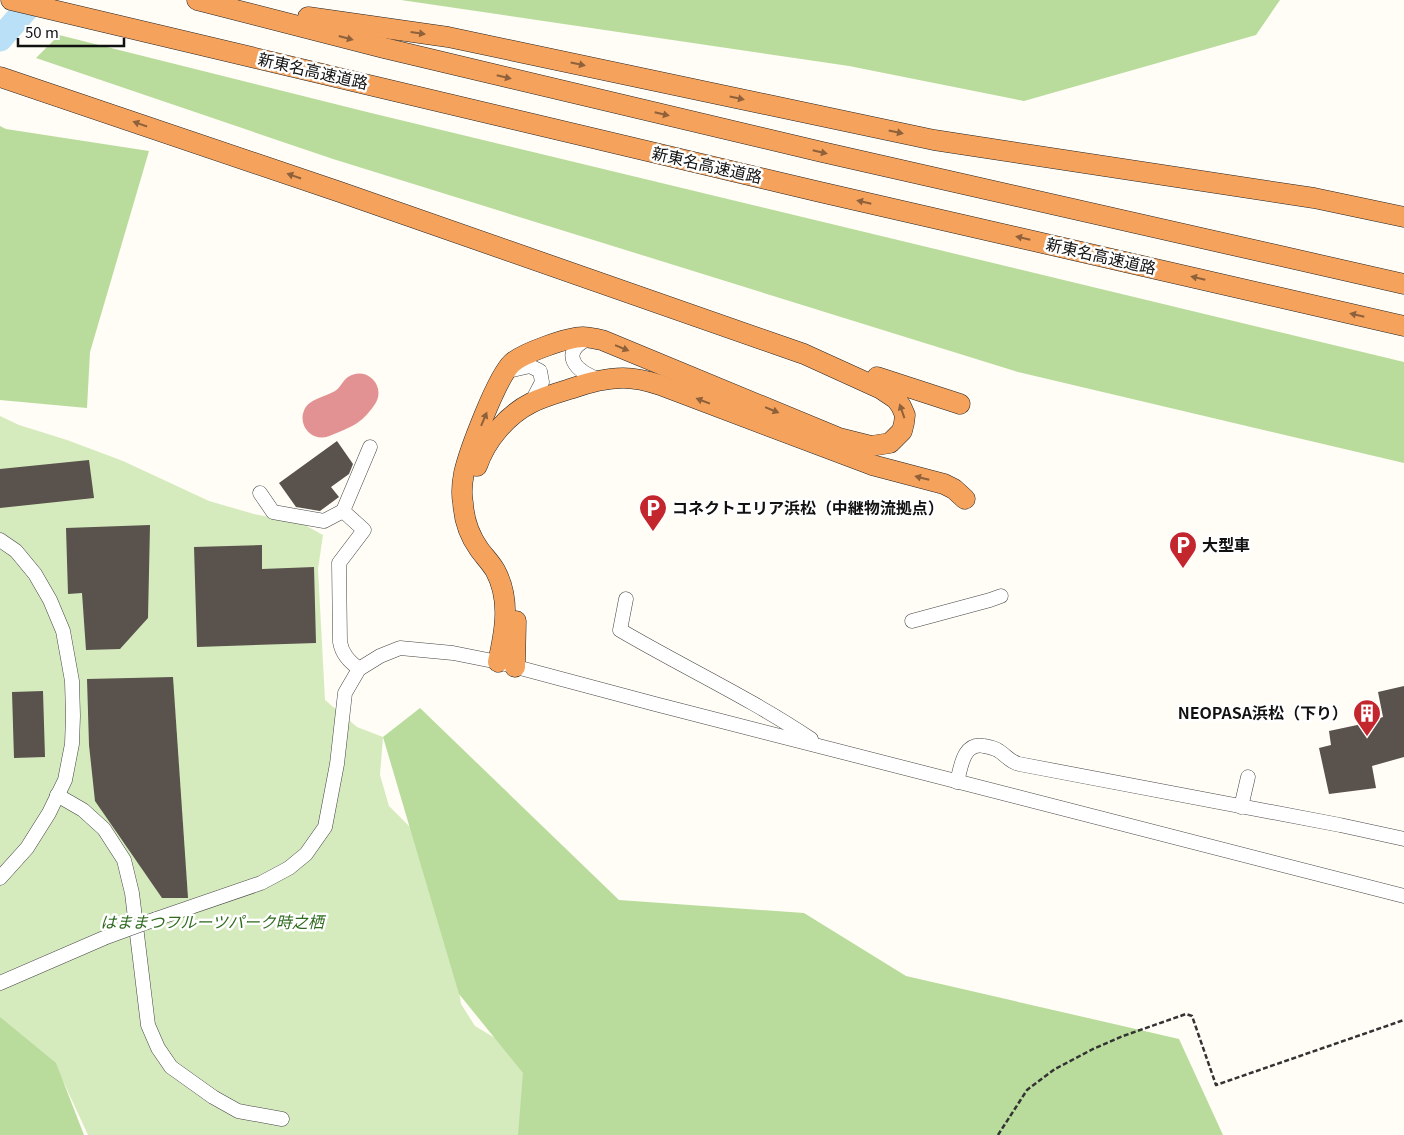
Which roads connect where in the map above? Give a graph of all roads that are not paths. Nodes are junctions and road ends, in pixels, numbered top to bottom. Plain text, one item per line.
1 (11, 0) edge
2 (206, 2) edge
3 (0, 77) edge
4 (1404, 217) edge
5 (1404, 284) edge
6 (1404, 326) edge
7 (591, 338) junction
8 (804, 354) junction
9 (505, 372) junction
10 (602, 380) junction
11 (531, 403) junction
12 (960, 404) dead end
13 (370, 447) dead end
14 (260, 493) dead end
15 (965, 499) dead end
16 (343, 511) junction
17 (0, 540) edge
18 (1001, 596) dead end
19 (626, 599) dead end
20 (912, 621) dead end
21 (506, 665) junction
22 (359, 669) junction
23 (820, 745) junction
24 (1248, 777) dead end
25 (957, 782) junction
26 (57, 795) junction
27 (1241, 807) junction
28 (1404, 839) edge
29 (0, 878) edge
30 (1404, 896) edge
31 (0, 983) edge
32 (282, 1119) dead end

6 -> 1 highway, 新東名高速道路
2 -> 4 highway
2 -> 5 highway
8 -> 3 highway
7 -> 8 highway
7 - 9 highway
7 - 10 street
8 - 12 highway
9 - 11 street
21 -> 9 highway
10 - 11 highway
15 -> 10 highway
11 - 21 highway
13 - 16 street
14 - 16 street
16 - 22 street
17 - 26 street
18 - 20 street
19 - 23 street
21 - 22 street
21 - 23 street
22 - 31 street, bridge
23 - 25 street
24 - 27 street
25 - 27 street
25 - 30 street
26 - 29 street
26 - 32 street
27 - 28 street

